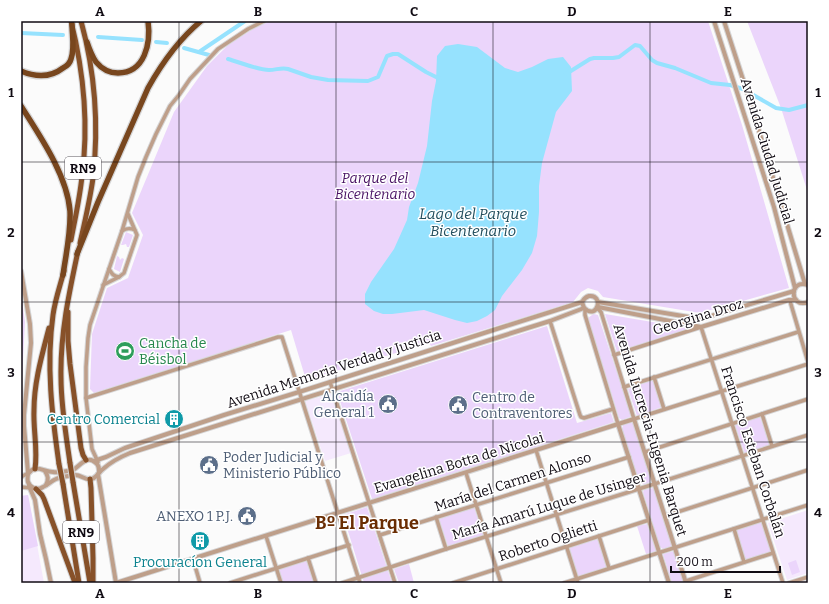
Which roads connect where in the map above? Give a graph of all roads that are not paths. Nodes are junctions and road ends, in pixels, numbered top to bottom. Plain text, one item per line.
1 (81, 21) edge
2 (148, 21) edge
3 (200, 21) edge
4 (264, 21) edge
5 (714, 21) edge
6 (724, 21) edge
7 (71, 22) edge
8 (86, 42) junction
9 (21, 71) edge
10 (21, 106) edge
11 (128, 213) junction
12 (122, 230) junction
13 (135, 230) junction
14 (77, 254) junction
15 (109, 269) junction
16 (21, 271) edge
17 (63, 275) junction
18 (119, 277) junction
19 (103, 284) junction
20 (806, 284) edge
21 (794, 289) junction
22 (68, 299) junction
23 (796, 300) junction
24 (789, 301) junction
25 (582, 302) junction
26 (598, 302) junction
27 (808, 302) edge
28 (597, 308) junction
29 (584, 309) junction
30 (54, 314) junction
31 (701, 319) joint
32 (550, 320) junction
33 (701, 327) junction
34 (798, 332) junction
35 (614, 355) junction
36 (712, 359) junction
37 (808, 363) edge
38 (654, 377) junction
39 (330, 382) junction
40 (624, 387) junction
41 (333, 390) junction
42 (722, 391) junction
43 (299, 392) junction
44 (86, 398) junction
45 (808, 399) edge
46 (302, 400) junction
47 (613, 409) junction
48 (664, 409) junction
49 (762, 414) junction
50 (634, 419) junction
51 (732, 423) junction
52 (618, 424) junction
53 (808, 435) edge
54 (23, 443) edge
55 (772, 446) junction
56 (92, 449) junction
57 (536, 450) junction
58 (644, 452) junction
59 (629, 456) junction
60 (743, 456) junction
61 (88, 460) junction
62 (97, 462) junction
63 (81, 464) junction
64 (808, 470) edge
65 (31, 471) junction
66 (45, 471) junction
67 (98, 473) junction
68 (466, 473) junction
69 (82, 476) junction
70 (21, 477) edge
71 (91, 479) junction
72 (546, 483) junction
73 (654, 484) junction
74 (46, 485) junction
75 (21, 487) edge
76 (34, 488) junction
77 (753, 488) junction
78 (639, 489) junction
79 (101, 491) junction
80 (35, 500) junction
81 (370, 502) junction
82 (476, 505) junction
83 (808, 505) edge
84 (338, 512) junction
85 (556, 515) junction
86 (665, 516) junction
87 (436, 517) junction
88 (649, 520) junction
89 (763, 520) junction
90 (734, 529) junction
91 (380, 535) junction
92 (266, 536) junction
93 (598, 536) junction
94 (486, 537) junction
95 (349, 545) junction
96 (566, 547) junction
97 (675, 548) junction
98 (446, 549) junction
99 (660, 553) junction
100 (773, 553) junction
101 (308, 558) junction
102 (193, 559) junction
103 (744, 562) junction
104 (390, 567) junction
105 (276, 568) junction
106 (609, 568) junction
107 (496, 569) junction
108 (808, 577) edge
109 (358, 578) junction
110 (577, 581) edge
111 (686, 582) edge
112 (51, 583) edge
113 (75, 583) edge
114 (79, 583) edge
115 (90, 583) edge
116 (93, 583) edge
117 (116, 583) edge
118 (200, 583) edge
119 (230, 583) edge
120 (281, 583) edge
121 (316, 583) edge
122 (342, 583) edge
123 (360, 583) edge
124 (395, 583) edge
125 (453, 583) edge
126 (500, 583) edge
127 (564, 583) edge
128 (669, 583) edge
129 (783, 583) edge
130 (789, 583) edge

1 - 8 main road, RN9
2 - 8 highway
3 - 14 highway
4 - 11 street
5 - 21 street, Avenida Ciudad Judicial
6 - 20 street, Avenida Ciudad Judicial
7 - 9 highway
7 - 17 main road, RN9
8 - 14 main road, RN9
10 - 17 highway
11 - 12 street
11 - 13 street
12 - 13 street
12 - 15 street
13 - 18 street
14 - 22 main road, RN9
15 - 18 street
15 - 19 street
16 - 54 street
17 - 30 main road, RN9
18 - 19 street
19 - 44 street
20 - 21 street, Avenida Ciudad Judicial
21 - 23 street, Avenida Ciudad Judicial
21 - 31 street, Georgina Droz
22 - 61 main road
22 - 115 main road, RN9, bridge
23 - 24 street, Georgina Droz
23 - 27 street
24 - 33 street, Georgina Droz
24 - 34 street
25 - 26 street, Avenida Memoria Verdad y Justicia
25 - 29 street
25 - 39 street, Avenida Memoria Verdad y Justicia
26 - 28 street
26 - 31 street, Avenida Memoria Verdad y Justicia
28 - 29 street, Avenida Memoria Verdad y Justicia
28 - 33 street, Avenida Memoria Verdad y Justicia
28 - 35 street, Avenida Lucrecia Eugenia Barquet
29 - 32 street, Avenida Memoria Verdad y Justicia
29 - 47 street, Avenida Lucrecia Eugenia Barquet
30 - 65 main road
30 - 114 main road, RN9, bridge
32 - 41 street, Avenida Memoria Verdad y Justicia
32 - 47 street
33 - 35 street, Georgina Droz
33 - 36 street, Francisco Esteban Corbalán
34 - 36 street
34 - 37 street
35 - 40 street, Avenida Lucrecia Eugenia Barquet
36 - 38 street
36 - 42 street, Francisco Esteban Corbalán
37 - 42 street, Evangelina Botta de Nicolai
38 - 40 street
38 - 48 street
39 - 41 street
39 - 43 street, Avenida Memoria Verdad y Justicia
40 - 50 street, Avenida Lucrecia Eugenia Barquet
41 - 46 street, Avenida Memoria Verdad y Justicia
41 - 81 street
42 - 48 street, Evangelina Botta de Nicolai
42 - 51 street, Francisco Esteban Corbalán
43 - 44 street
43 - 46 street
43 - 62 street, Avenida Memoria Verdad y Justicia
44 - 56 street
45 - 49 street
46 - 67 street, Avenida Memoria Verdad y Justicia
46 - 84 street
47 - 52 street, Avenida Lucrecia Eugenia Barquet
48 - 50 street, Evangelina Botta de Nicolai
49 - 51 street
49 - 55 street
50 - 52 street, Evangelina Botta de Nicolai
50 - 58 street, Avenida Lucrecia Eugenia Barquet
51 - 58 street
51 - 60 street, Francisco Esteban Corbalán
52 - 57 street, Evangelina Botta de Nicolai
52 - 59 street, Avenida Lucrecia Eugenia Barquet
53 - 55 street, María Amarú Luque de Usinger
54 - 65 street
55 - 60 street, María Amarú Luque de Usinger
56 - 61 street
56 - 62 street
57 - 68 street, Evangelina Botta de Nicolai
57 - 72 street
58 - 73 street, Avenida Lucrecia Eugenia Barquet
59 - 72 street, María del Carmen Alonso
59 - 78 street, Avenida Lucrecia Eugenia Barquet
60 - 73 street, María Amarú Luque de Usinger
60 - 77 street, Francisco Esteban Corbalán
61 - 62 street
61 - 63 street
62 - 67 street
63 - 66 street
63 - 69 street
64 - 77 street
65 - 66 street
65 - 70 street
65 - 76 street
66 - 74 street
67 - 71 street
67 - 79 street
68 - 81 street, Evangelina Botta de Nicolai
68 - 82 street
69 - 71 street
69 - 74 street
71 - 79 street
71 - 116 main road
72 - 82 street, María del Carmen Alonso
72 - 85 street
73 - 78 street, María Amarú Luque de Usinger
73 - 86 street, Avenida Lucrecia Eugenia Barquet
74 - 76 street
75 - 76 street
76 - 80 street
76 - 80 street
76 - 113 main road
77 - 86 street
77 - 89 street, Francisco Esteban Corbalán
78 - 85 street, María Amarú Luque de Usinger
78 - 88 street, Avenida Lucrecia Eugenia Barquet
79 - 117 street
80 - 112 street
81 - 84 street, Evangelina Botta de Nicolai
81 - 91 street
82 - 87 street, María del Carmen Alonso
82 - 94 street
83 - 89 street
84 - 92 street, Evangelina Botta de Nicolai
84 - 95 street
85 - 94 street, María Amarú Luque de Usinger
85 - 96 street
86 - 97 street, Avenida Lucrecia Eugenia Barquet
87 - 91 street, María del Carmen Alonso
87 - 98 street
88 - 93 street, Roberto Oglietti
88 - 99 street, Avenida Lucrecia Eugenia Barquet
89 - 90 street
89 - 100 street, Francisco Esteban Corbalán
90 - 97 street
90 - 103 street
91 - 104 street
92 - 102 street, Evangelina Botta de Nicolai
92 - 105 street
93 - 96 street, Roberto Oglietti
93 - 106 street
94 - 98 street, María Amarú Luque de Usinger
94 - 107 street
95 - 101 street
95 - 109 street
96 - 107 street, Roberto Oglietti
96 - 110 street
97 - 99 street
97 - 111 street, Avenida Lucrecia Eugenia Barquet
98 - 104 street, María Amarú Luque de Usinger
99 - 106 street
99 - 128 street, Avenida Lucrecia Eugenia Barquet
100 - 103 street
100 - 129 street, Francisco Esteban Corbalán
101 - 105 street
101 - 121 street
102 - 117 street, Evangelina Botta de Nicolai
102 - 118 street
103 - 111 street
104 - 109 street, María Amarú Luque de Usinger
104 - 124 street
105 - 119 street
105 - 120 street
106 - 110 street
107 - 125 street, Roberto Oglietti
107 - 126 street
108 - 130 street
109 - 122 street, María Amarú Luque de Usinger
109 - 123 street
110 - 127 street

